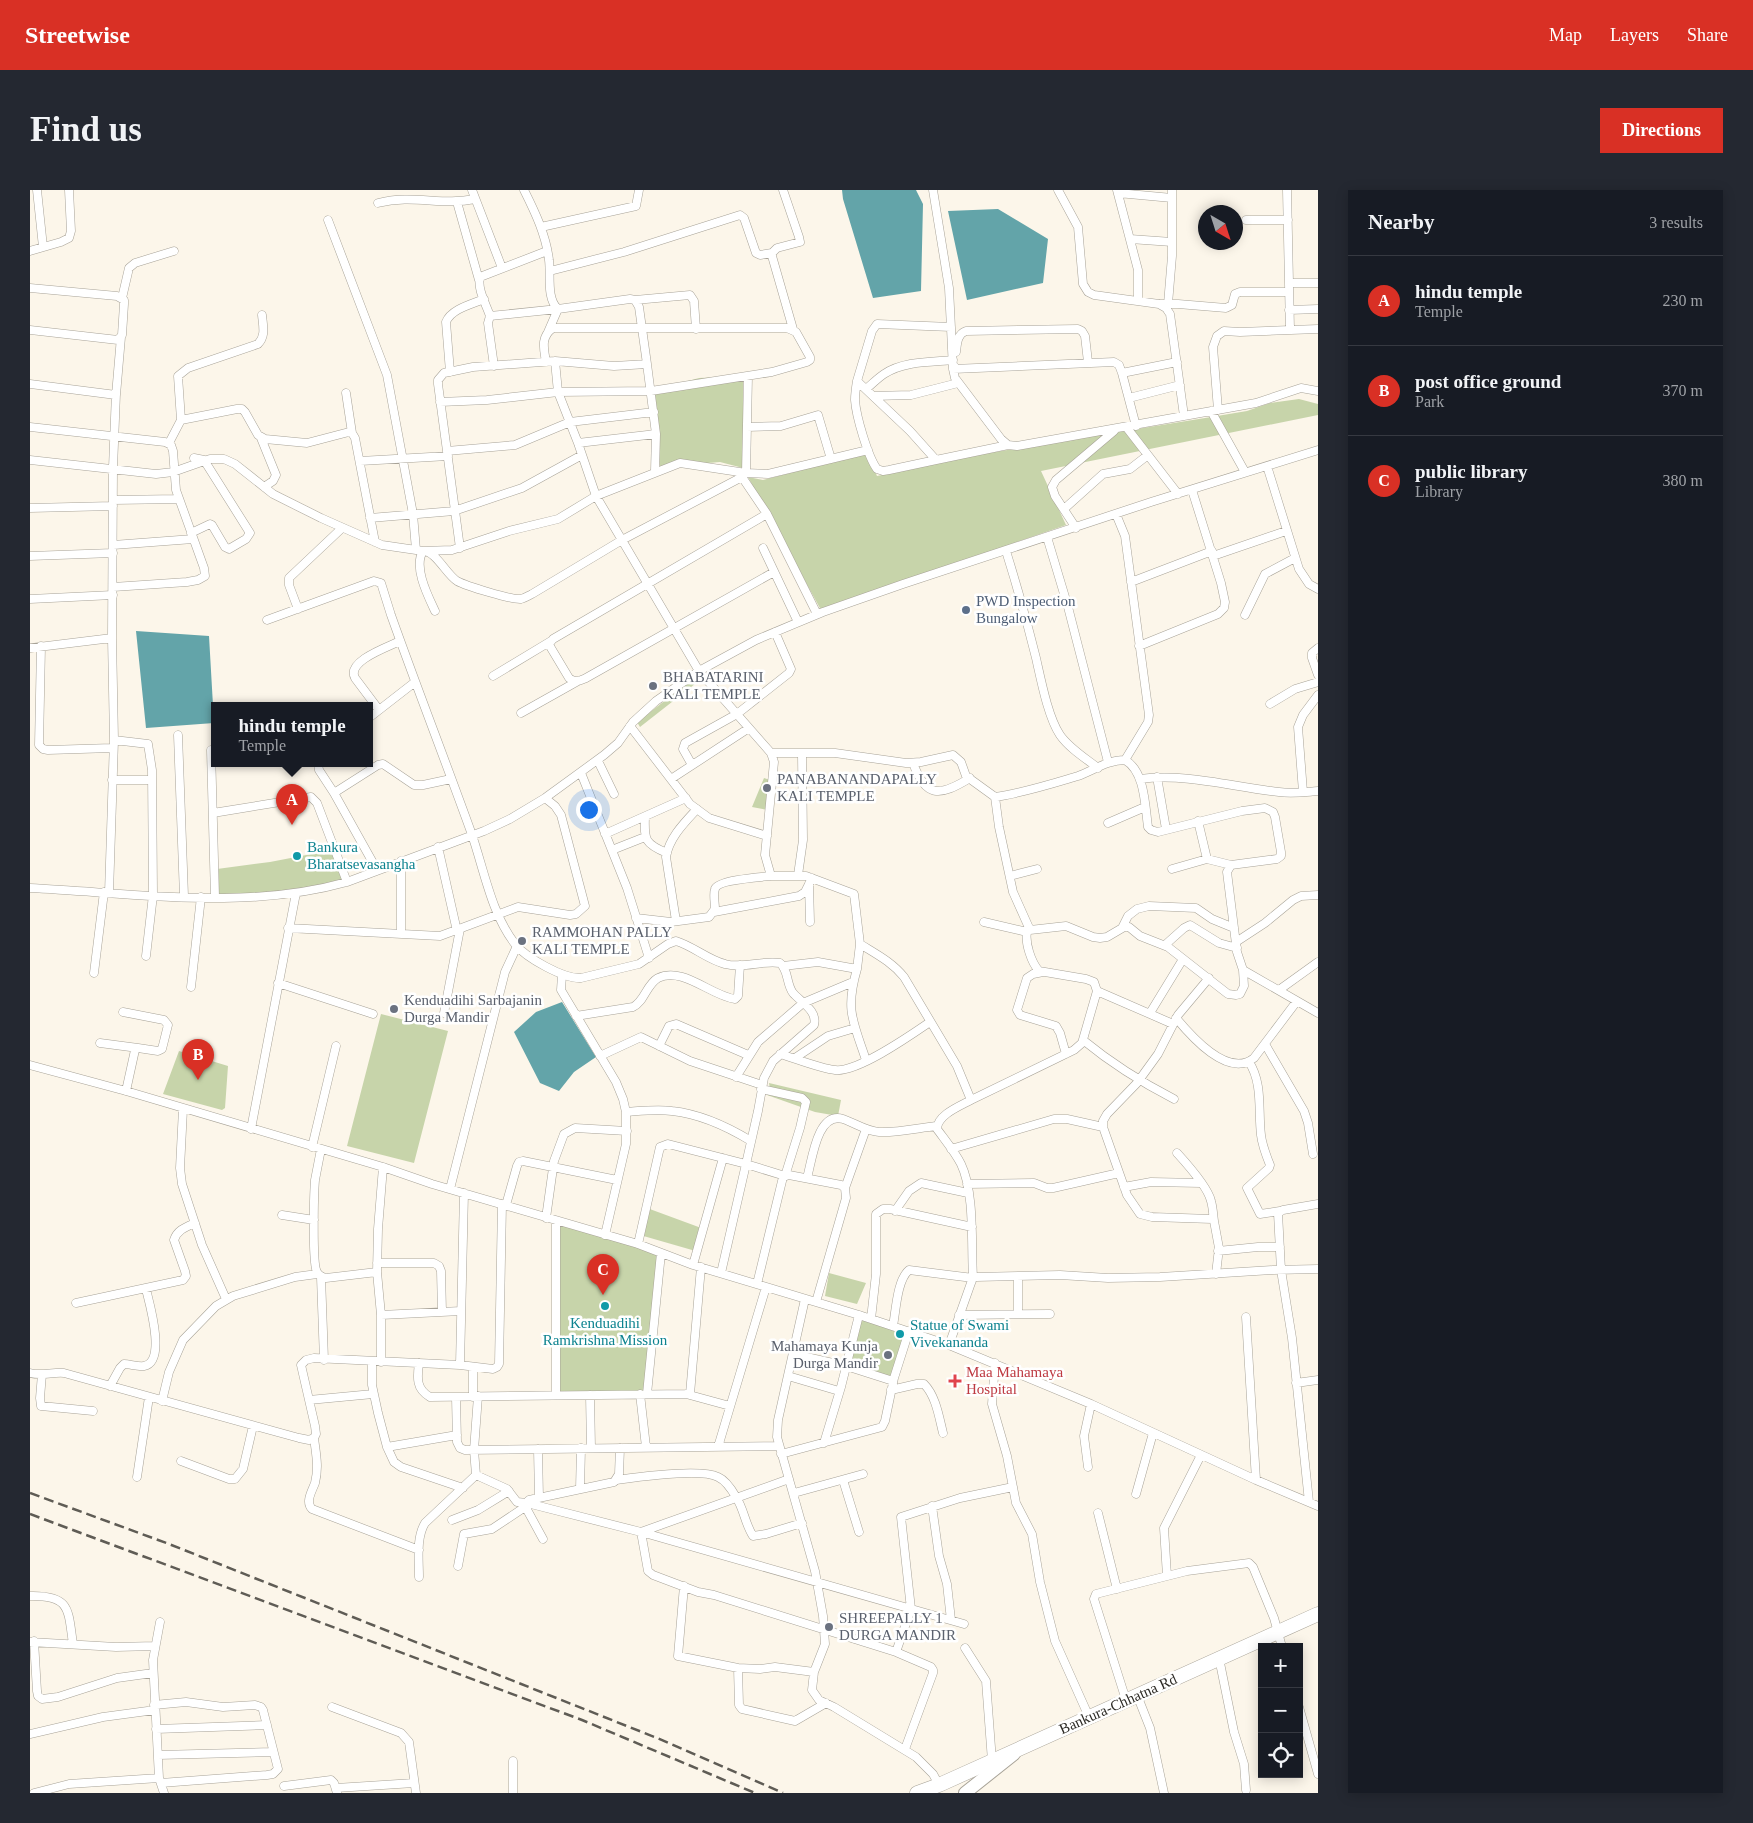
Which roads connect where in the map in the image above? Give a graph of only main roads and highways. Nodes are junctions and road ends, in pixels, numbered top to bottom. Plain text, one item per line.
1 (1318, 1614) edge
2 (1024, 1747) junction
3 (917, 1793) edge
4 (965, 1793) edge

1 - 2 highway, Bankura-Chhatna Rd
2 - 3 highway, Bankura-Chhatna Rd
2 - 4 main road

